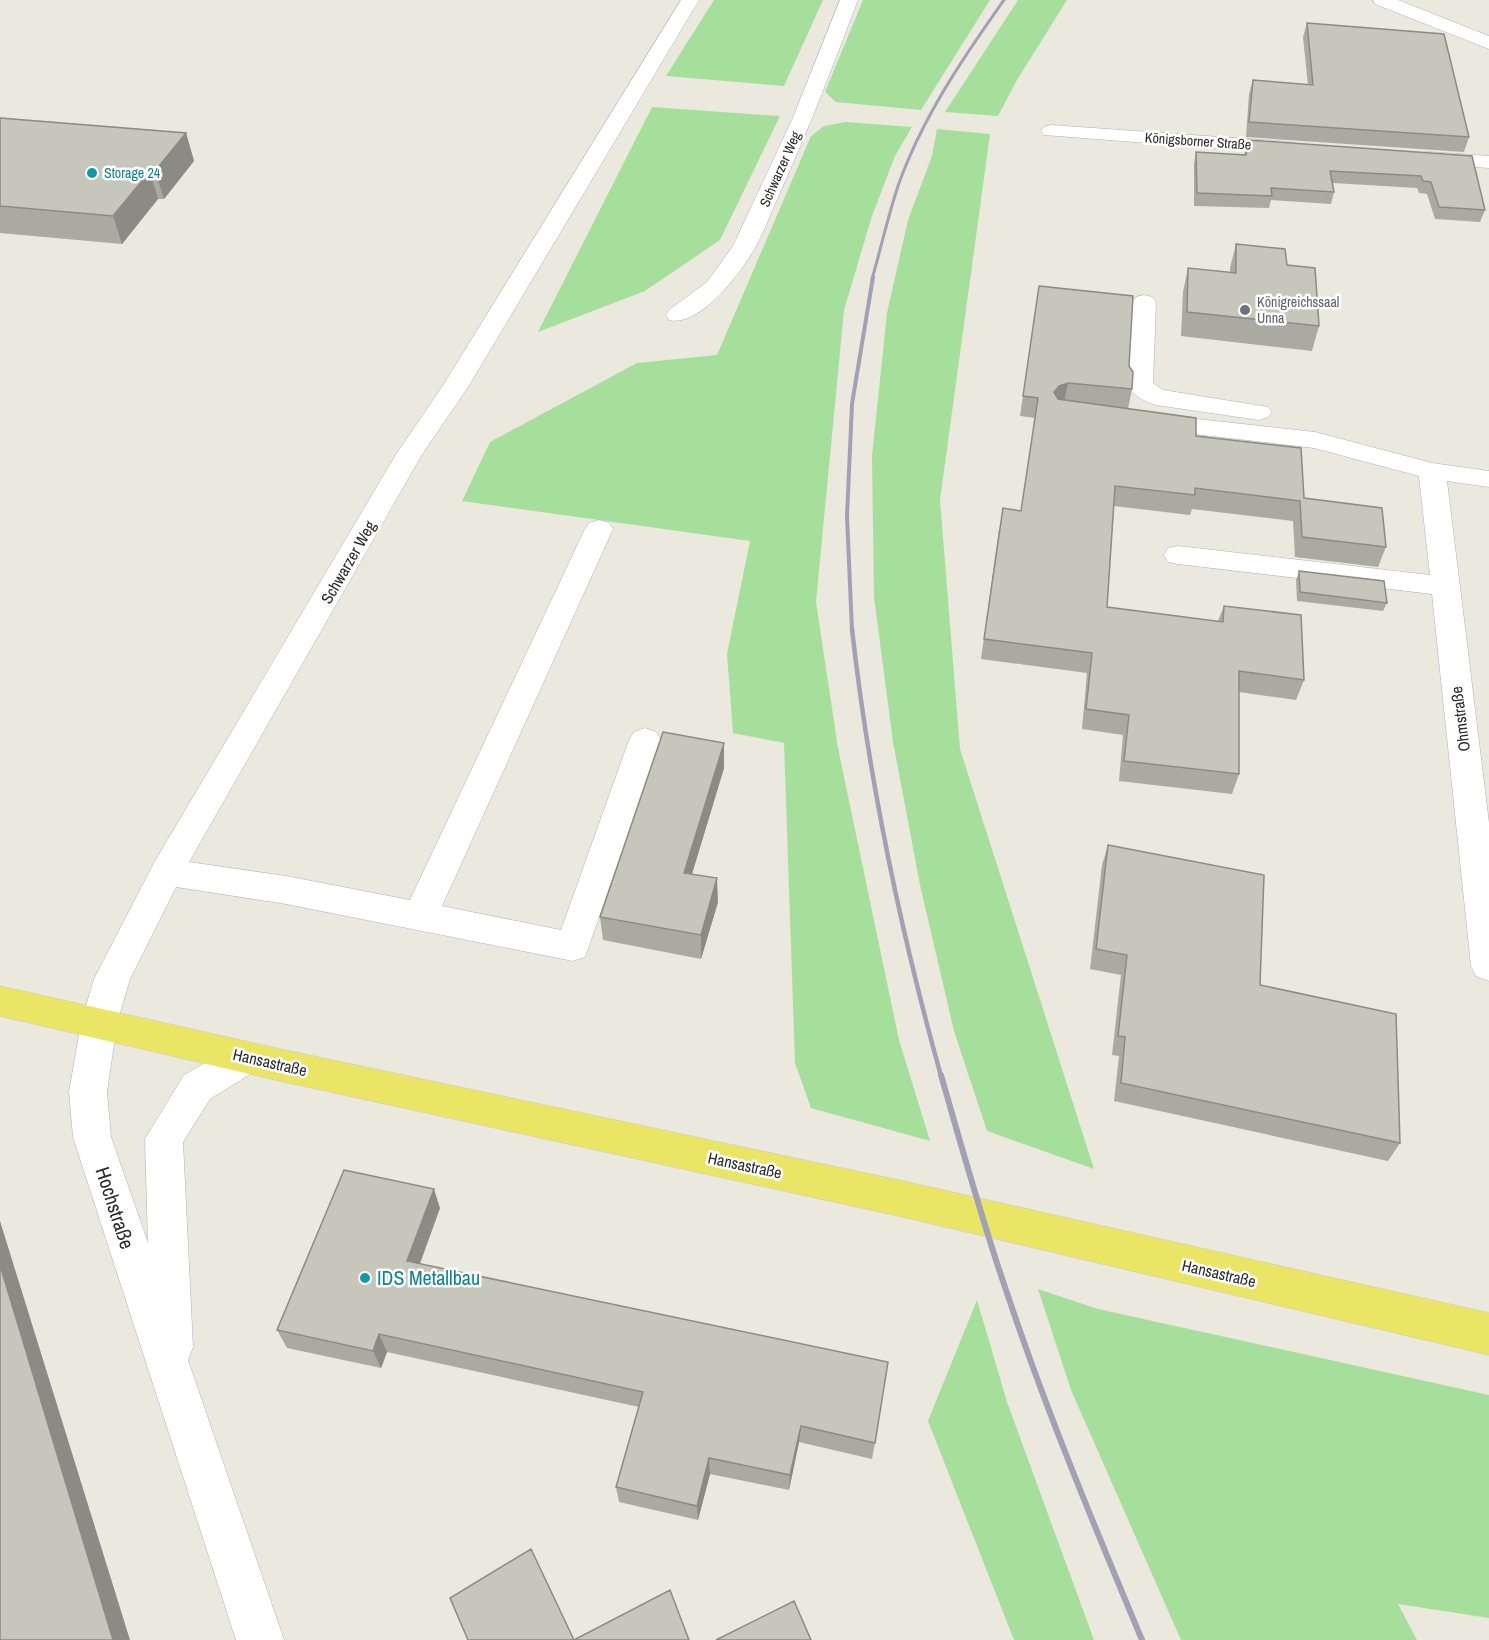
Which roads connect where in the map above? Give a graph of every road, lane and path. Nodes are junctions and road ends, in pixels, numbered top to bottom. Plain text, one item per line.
1 (690, 0) edge
2 (849, 0) edge
3 (1382, 0) edge
4 (1489, 43) edge
5 (1051, 130) dead end
6 (1312, 150) edge
7 (1407, 157) edge
8 (1489, 162) edge
9 (1144, 302) dead end
10 (678, 315) dead end
11 (1125, 419) edge
12 (1371, 456) junction
13 (1432, 471) junction
14 (1489, 479) edge
15 (598, 529) dead end
16 (1178, 555) dead end
17 (1445, 586) junction
18 (645, 740) dead end
19 (166, 872) junction
20 (420, 916) junction
21 (1489, 966) edge
22 (0, 1001) edge
23 (99, 1023) junction
24 (247, 1057) junction
25 (1489, 1334) edge
26 (174, 1388) junction
27 (260, 1640) edge

1 - 19 street, Schwarzer Weg
2 - 10 street, Schwarzer Weg
3 - 4 street
5 - 6 street, Königsborner Straße
7 - 8 street
9 - 12 street
11 - 12 street
12 - 13 street
13 - 14 street
13 - 17 street, Ohmstraße
15 - 20 street
16 - 17 street
17 - 21 street, Ohmstraße
18 - 20 street
19 - 20 street
19 - 23 street, Schwarzer Weg
22 - 23 main road, Hansastraße
23 - 24 main road, Hansastraße
23 - 26 street, Hochstraße
24 - 25 main road, Hansastraße
24 - 26 street, Hochstraße
26 - 27 street, Hochstraße

